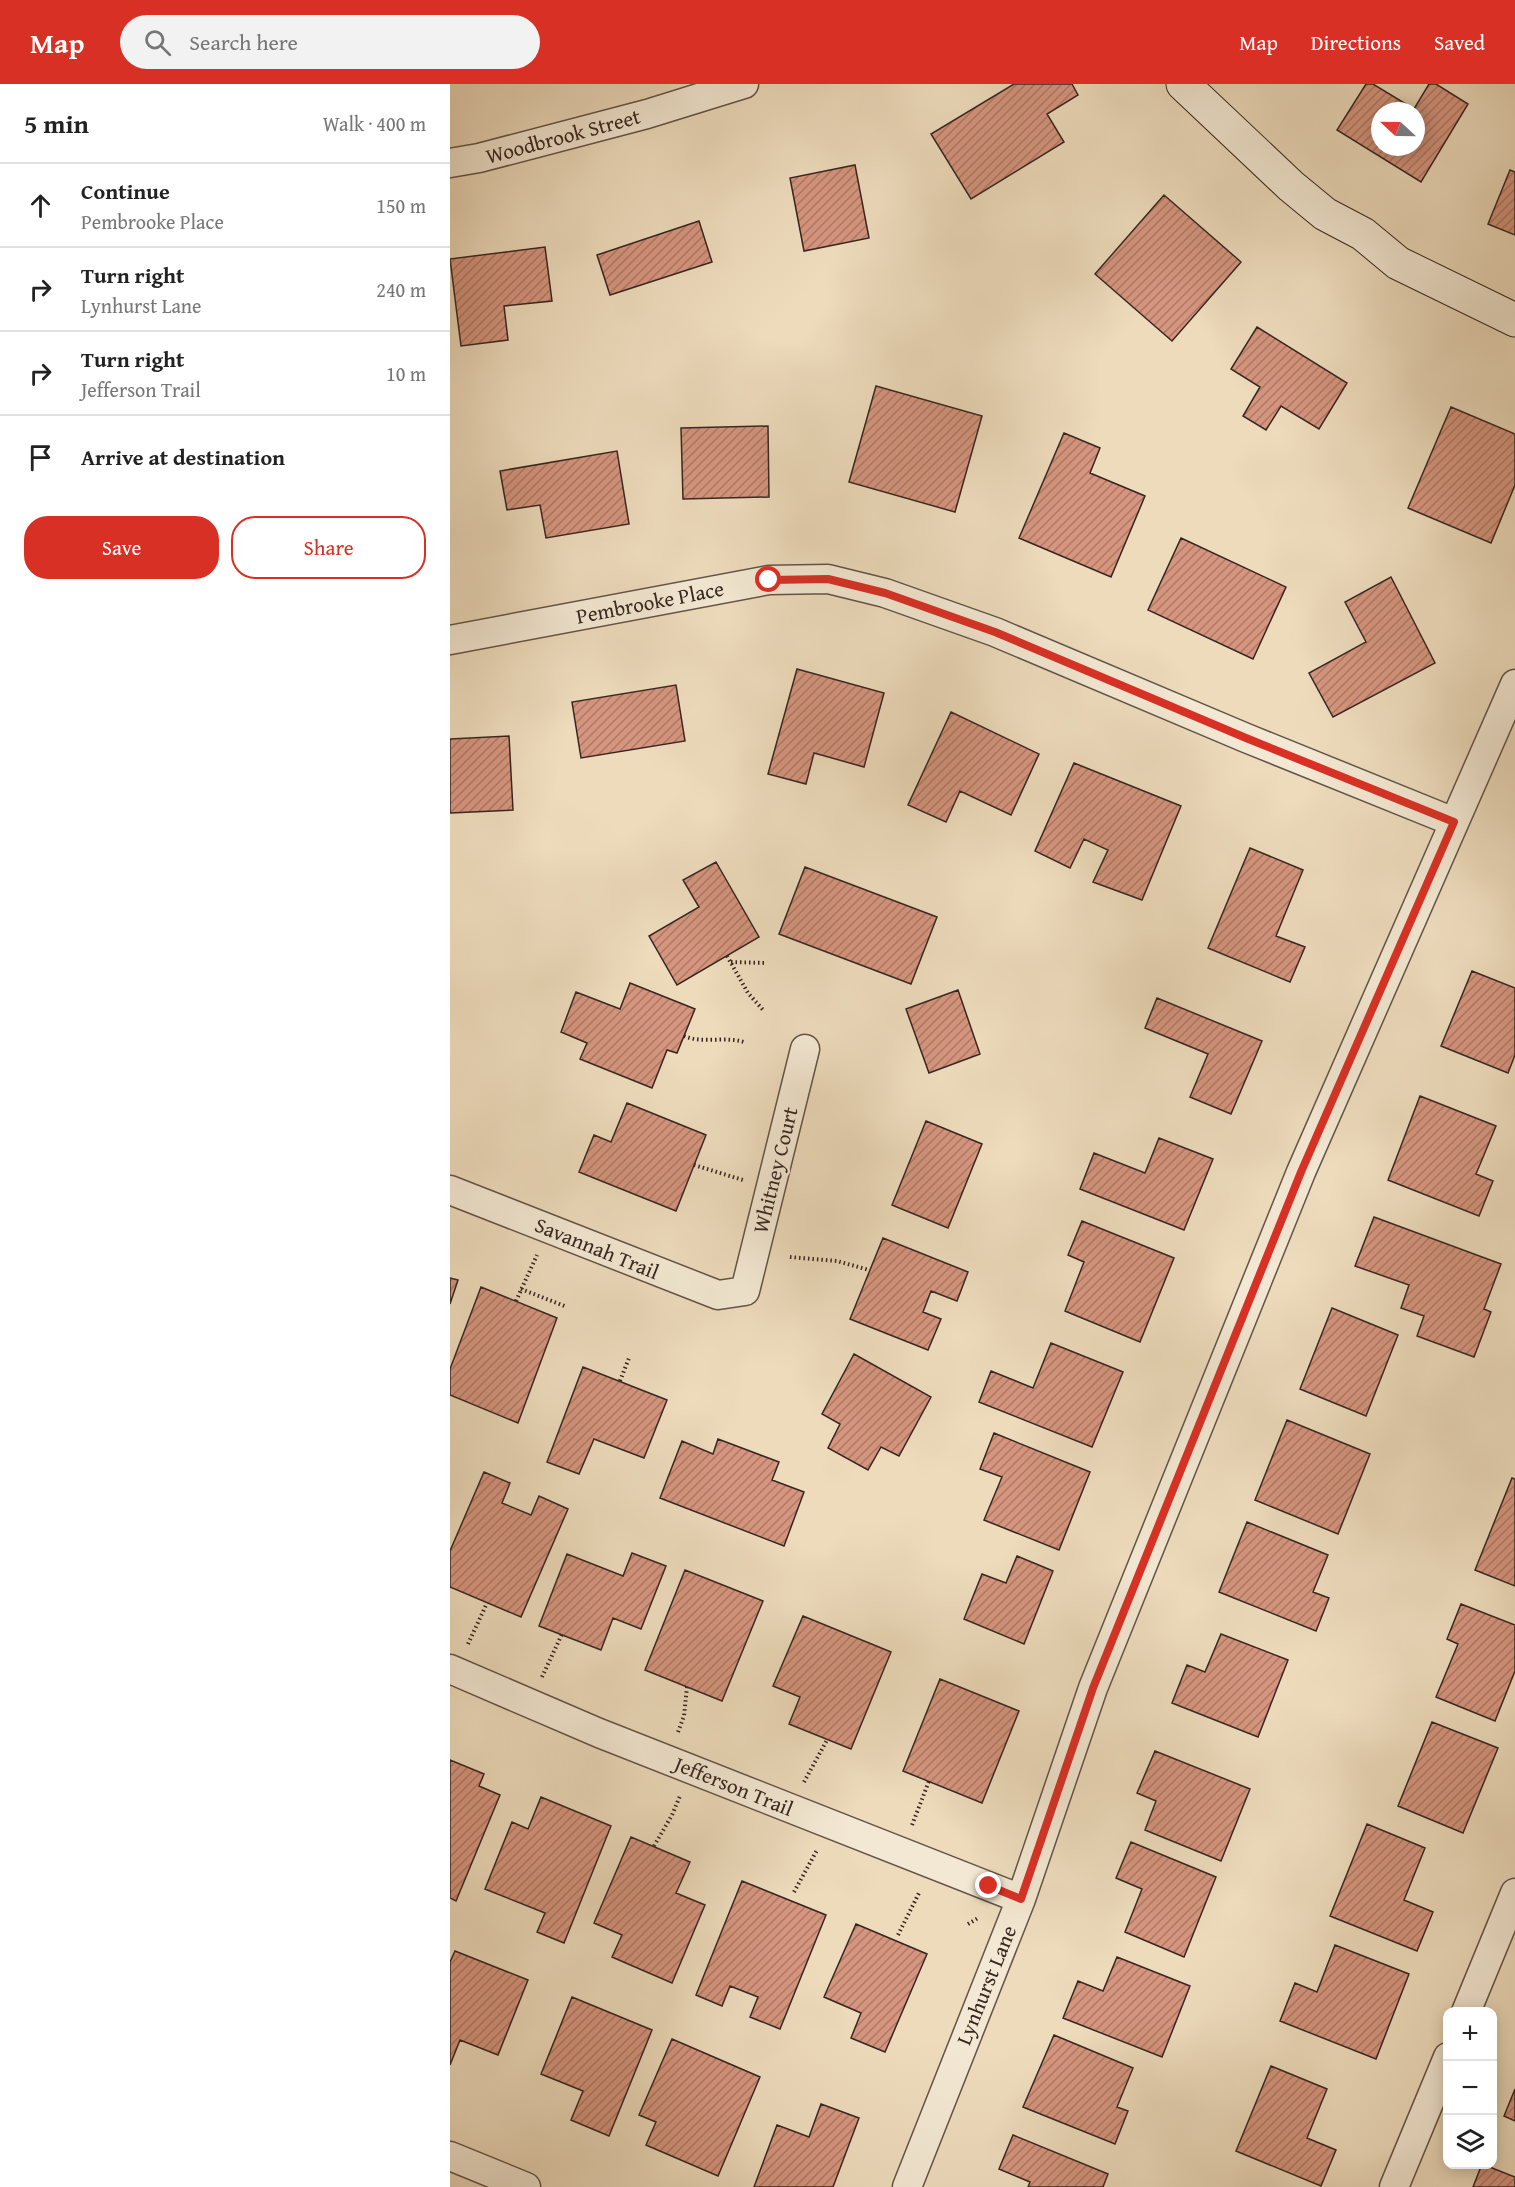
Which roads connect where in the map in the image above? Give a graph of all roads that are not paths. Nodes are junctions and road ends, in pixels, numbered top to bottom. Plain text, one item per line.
1 (744, 84) edge
2 (1183, 84) edge
3 (450, 163) edge
4 (1515, 320) edge
5 (450, 640) edge
6 (1515, 684) edge
7 (1454, 822) junction
8 (805, 1049) dead end
9 (450, 1190) edge
10 (746, 1291) joint
11 (458, 1660) edge
12 (1515, 1893) edge
13 (1021, 1899) junction
14 (1468, 2007) edge
15 (1446, 2061) edge
16 (450, 2156) edge
17 (526, 2187) edge
18 (907, 2187) edge
19 (1394, 2187) edge

1 - 3 street, Woodbrook Street
2 - 4 street
5 - 7 street, Pembrooke Place
6 - 7 street, Lynhurst Lane
7 - 13 street, Lynhurst Lane
8 - 10 street, Whitney Court
9 - 10 street, Savannah Trail
11 - 13 street, Jefferson Trail
12 - 14 street
13 - 18 street, Lynhurst Lane
15 - 19 street
16 - 17 street

